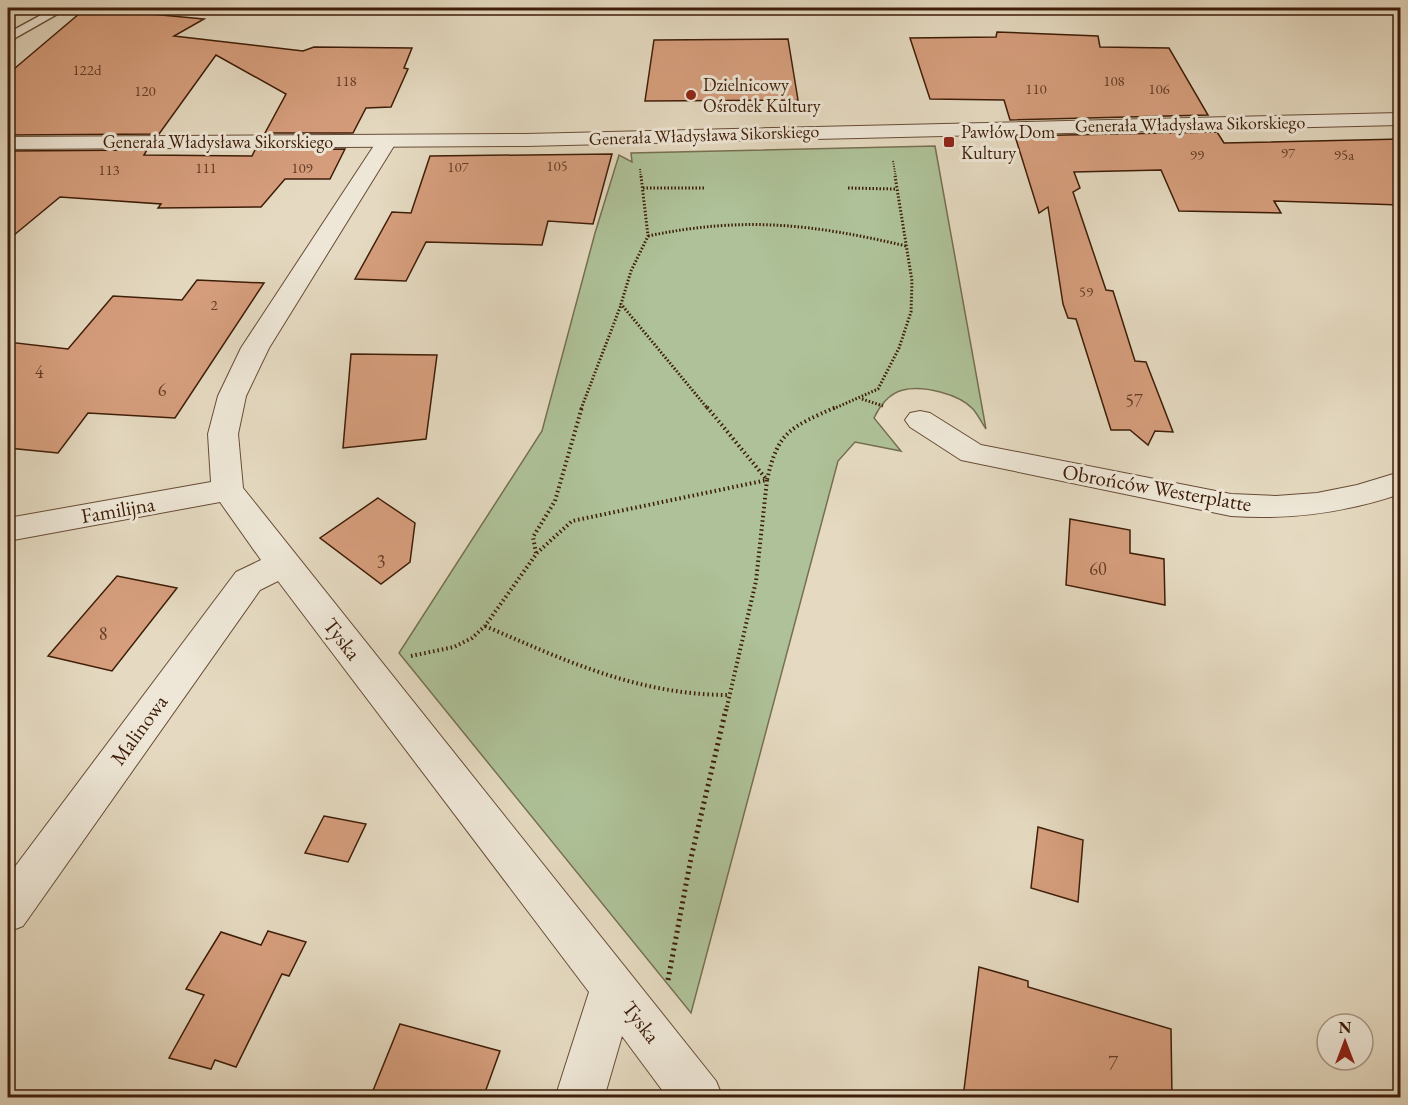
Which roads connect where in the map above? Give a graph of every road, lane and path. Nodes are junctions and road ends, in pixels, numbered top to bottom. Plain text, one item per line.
1 (62, 8) edge
2 (8, 38) edge
3 (1401, 119) edge
4 (387, 141) junction
5 (8, 143) edge
6 (891, 154) dead end
7 (639, 159) dead end
8 (643, 188) junction
9 (705, 188) dead end
10 (848, 188) dead end
11 (895, 189) junction
12 (648, 236) junction
13 (906, 246) junction
14 (621, 304) junction
15 (920, 420) dead end
16 (767, 480) junction
17 (1401, 483) edge
18 (228, 490) junction
19 (8, 530) edge
20 (537, 553) junction
21 (283, 564) junction
22 (484, 626) junction
23 (364, 667) junction
24 (729, 695) junction
25 (8, 911) edge
26 (614, 987) junction
27 (657, 1043) junction
28 (579, 1098) edge
29 (699, 1098) edge

1 - 2 lane
3 - 4 street, Generała Władysława Sikorskiego
4 - 5 street, Generała Władysława Sikorskiego
4 - 18 street, Tyska
6 - 11 path
7 - 8 path
8 - 9 path
8 - 12 path
10 - 11 path
11 - 13 path
12 - 13 path
12 - 14 path
13 - 16 path
14 - 16 path
14 - 20 path
15 - 17 street, Obrońców Westerplatte
16 - 20 path
16 - 24 path
18 - 19 street, Familijna
18 - 21 street, Tyska
20 - 22 path
21 - 23 street, Tyska
21 - 25 street, Malinowa
22 - 23 path
22 - 24 path
23 - 26 street, Tyska
24 - 27 path
26 - 27 street, Tyska
26 - 28 street
27 - 29 street, Tyska

